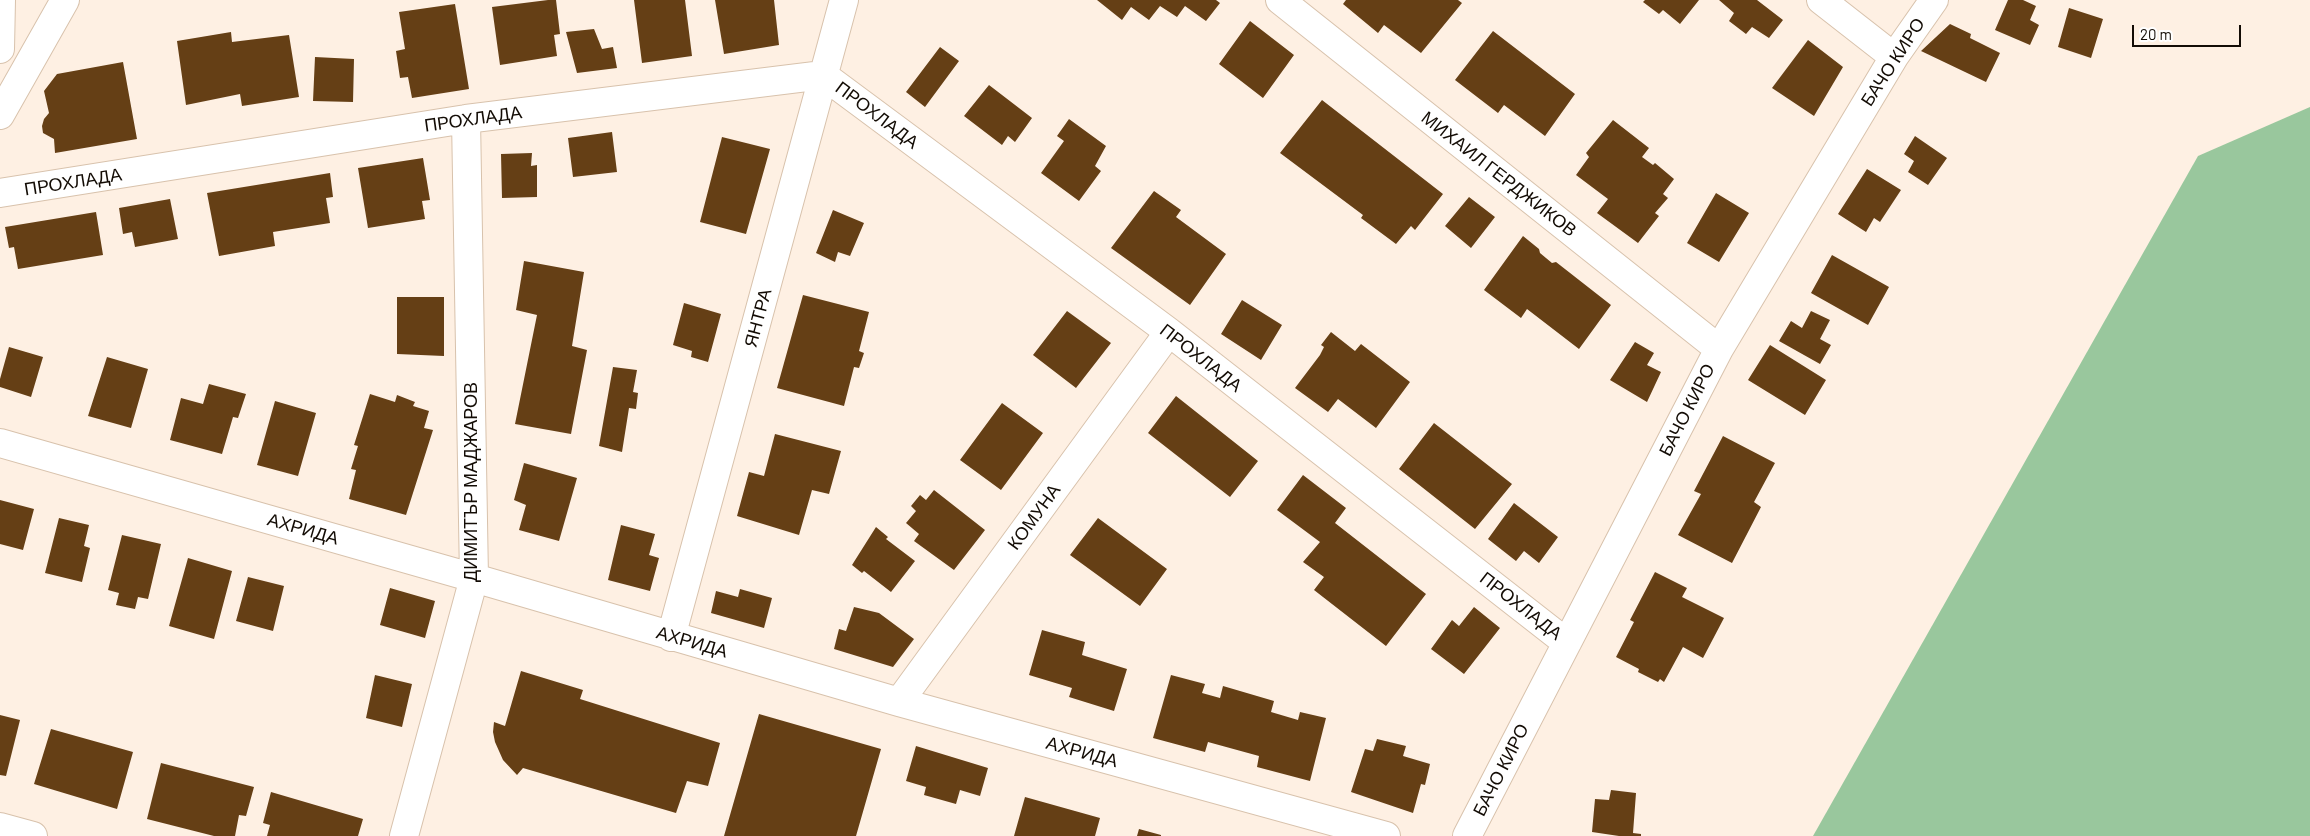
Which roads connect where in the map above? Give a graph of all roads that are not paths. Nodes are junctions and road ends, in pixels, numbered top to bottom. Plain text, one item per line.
1 (1, 0) edge
2 (66, 0) edge
3 (844, 0) edge
4 (1280, 0) edge
5 (1821, 0) edge
6 (1934, 0) edge
7 (0, 49) edge
8 (1894, 57) junction
9 (824, 75) junction
10 (0, 115) edge
11 (466, 119) junction
12 (0, 193) edge
13 (1169, 332) junction
14 (1719, 349) junction
15 (0, 443) edge
16 (474, 578) junction
17 (671, 637) junction
18 (1567, 642) junction
19 (899, 702) junction
20 (0, 827) edge
21 (33, 836) edge
22 (404, 836) edge
23 (1386, 836) edge
24 (1467, 836) edge

1 - 7 street
2 - 10 street
3 - 9 street, ЯНТРА
4 - 14 street, МИХАИЛ ГЕРДЖИКОВ
5 - 8 street
6 - 8 street, БАЧО КИРО
8 - 14 street, БАЧО КИРО
9 - 11 street, ПРОХЛАДА
9 - 13 street, ПРОХЛАДА
9 - 17 street, ЯНТРА
11 - 12 street, ПРОХЛАДА
11 - 16 street, ДИМИТЪР МАДЖАРОВ
13 - 18 street, ПРОХЛАДА
13 - 19 street, КОМУНА
14 - 18 street, БАЧО КИРО
15 - 16 street, АХРИДА
16 - 17 street, АХРИДА
16 - 22 street, ДИМИТЪР МАДЖАРОВ
17 - 19 street, АХРИДА
18 - 24 street, БАЧО КИРО
19 - 23 street, АХРИДА
20 - 21 street

